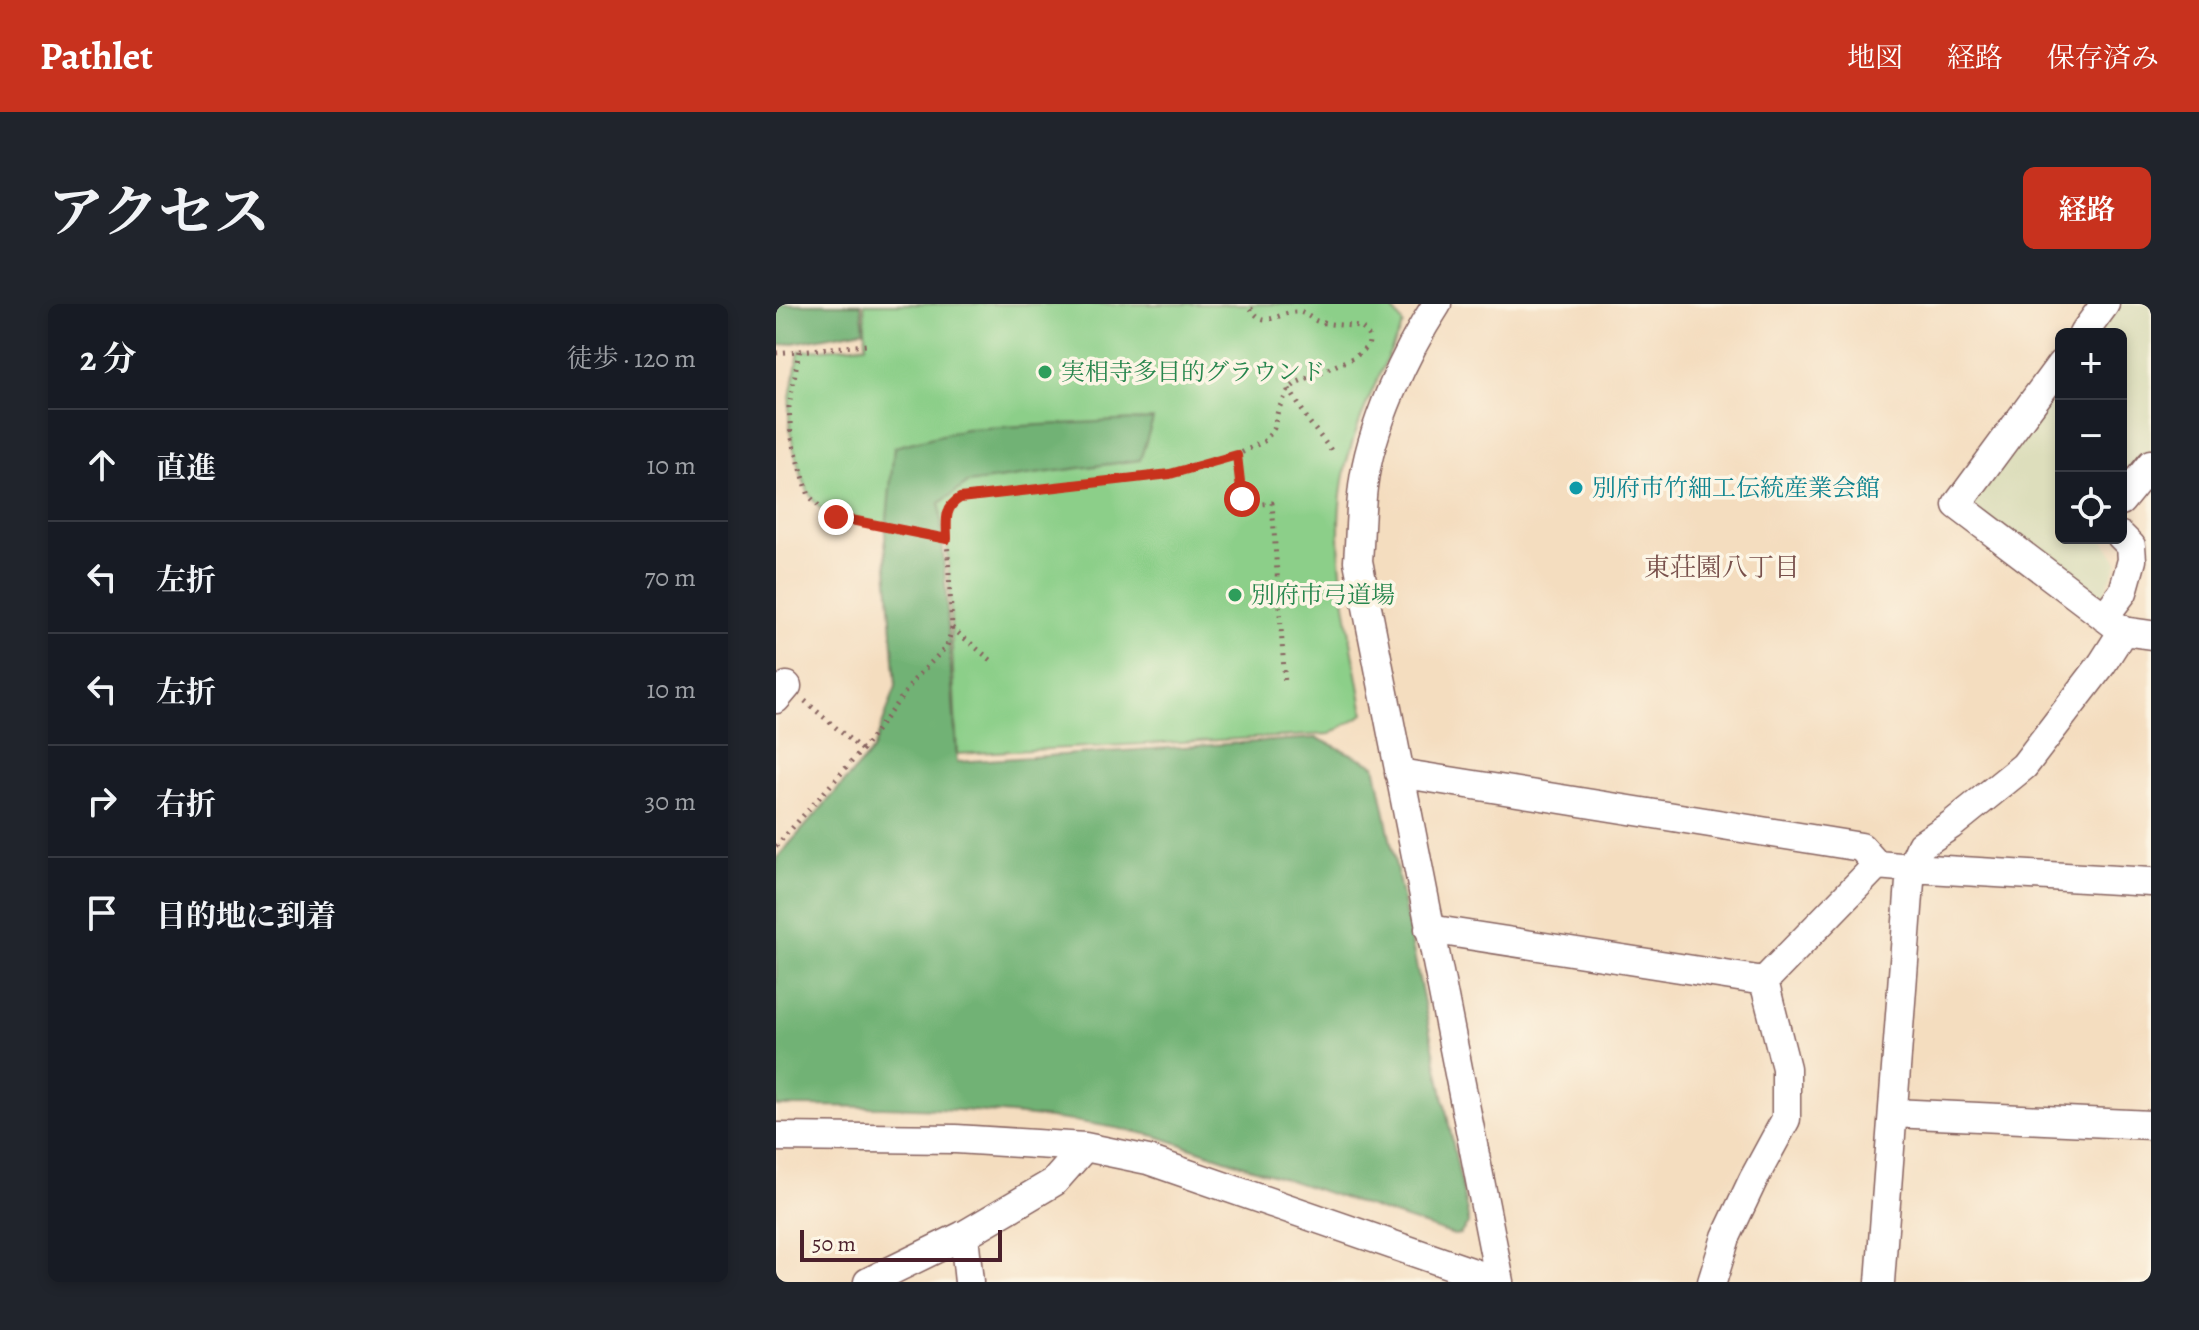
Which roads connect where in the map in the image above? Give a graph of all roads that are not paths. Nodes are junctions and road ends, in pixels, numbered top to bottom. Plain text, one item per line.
1 (1436, 304) edge
2 (2105, 304) edge
3 (2087, 328) edge
4 (2055, 372) edge
5 (2151, 464) edge
6 (2127, 494) edge
7 (2127, 542) edge
8 (2113, 624) junction
9 (2151, 635) edge
10 (1399, 773) junction
11 (1877, 865) junction
12 (1911, 868) junction
13 (2151, 882) edge
14 (1429, 929) junction
15 (1764, 981) junction
16 (1893, 1113) junction
17 (2151, 1125) edge
18 (776, 1137) edge
19 (1085, 1147) junction
20 (964, 1235) junction
21 (868, 1282) edge
22 (969, 1282) edge
23 (1500, 1282) edge
24 (1712, 1282) edge
25 (1880, 1282) edge

1 - 10 street
2 - 3 street
4 - 8 street
5 - 6 street
7 - 8 street
8 - 9 street
8 - 12 street
10 - 11 street
10 - 14 street
11 - 12 street
11 - 15 street
12 - 13 street
12 - 16 street
14 - 15 street
14 - 23 street
15 - 24 street
16 - 17 street
16 - 25 street
18 - 19 street
19 - 20 street
19 - 23 street
20 - 21 street
20 - 22 street

